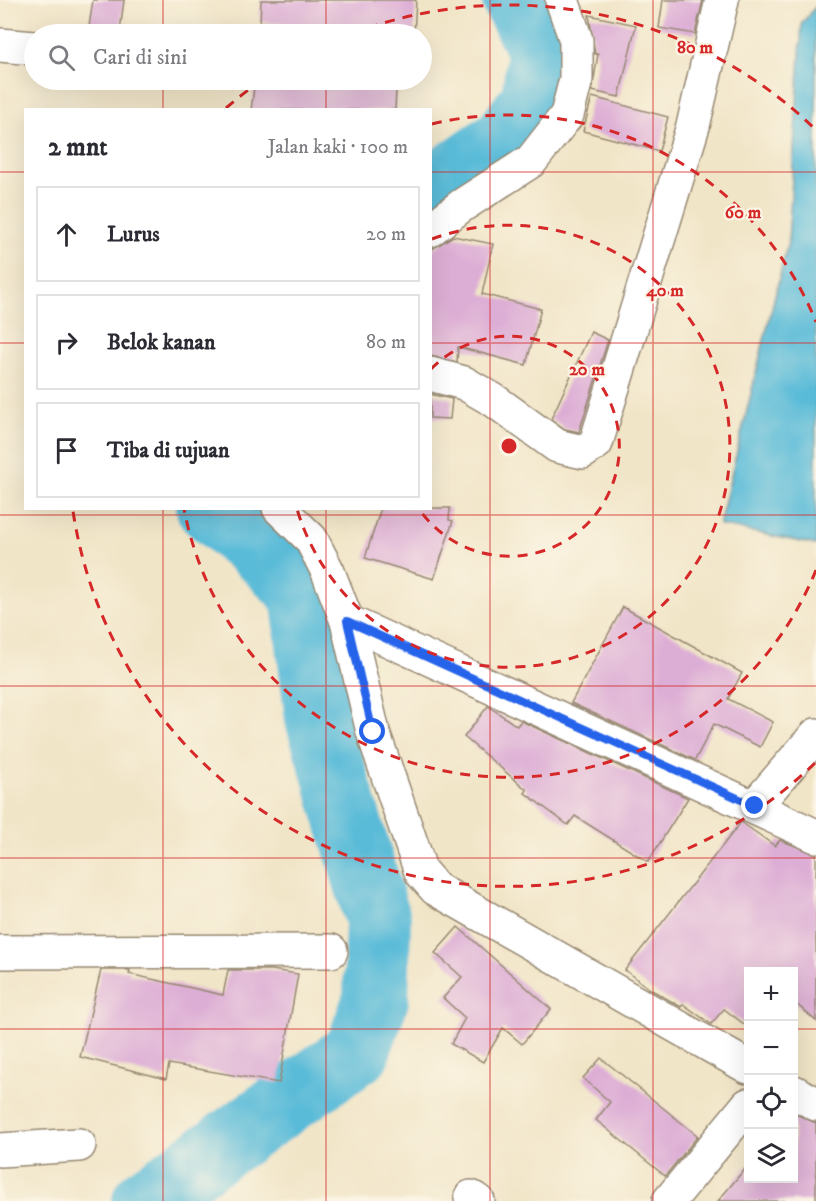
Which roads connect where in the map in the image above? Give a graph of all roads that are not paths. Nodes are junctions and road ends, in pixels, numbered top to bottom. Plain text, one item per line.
1 (562, 0) edge
2 (722, 0) edge
3 (0, 45) edge
4 (24, 47) edge
5 (432, 228) edge
6 (432, 375) edge
7 (281, 510) edge
8 (347, 621) junction
9 (816, 735) edge
10 (755, 806) junction
11 (816, 836) edge
12 (331, 951) dead end
13 (0, 952) edge
14 (744, 1065) edge
15 (798, 1094) edge
16 (816, 1104) edge
17 (744, 1110) edge
18 (79, 1145) dead end
19 (0, 1150) edge
20 (669, 1201) edge

1 - 5 street
2 - 6 street
3 - 4 street
7 - 8 street
8 - 10 street
8 - 14 street
9 - 10 street
10 - 11 street
12 - 13 street
15 - 16 street
17 - 20 street
18 - 19 street

